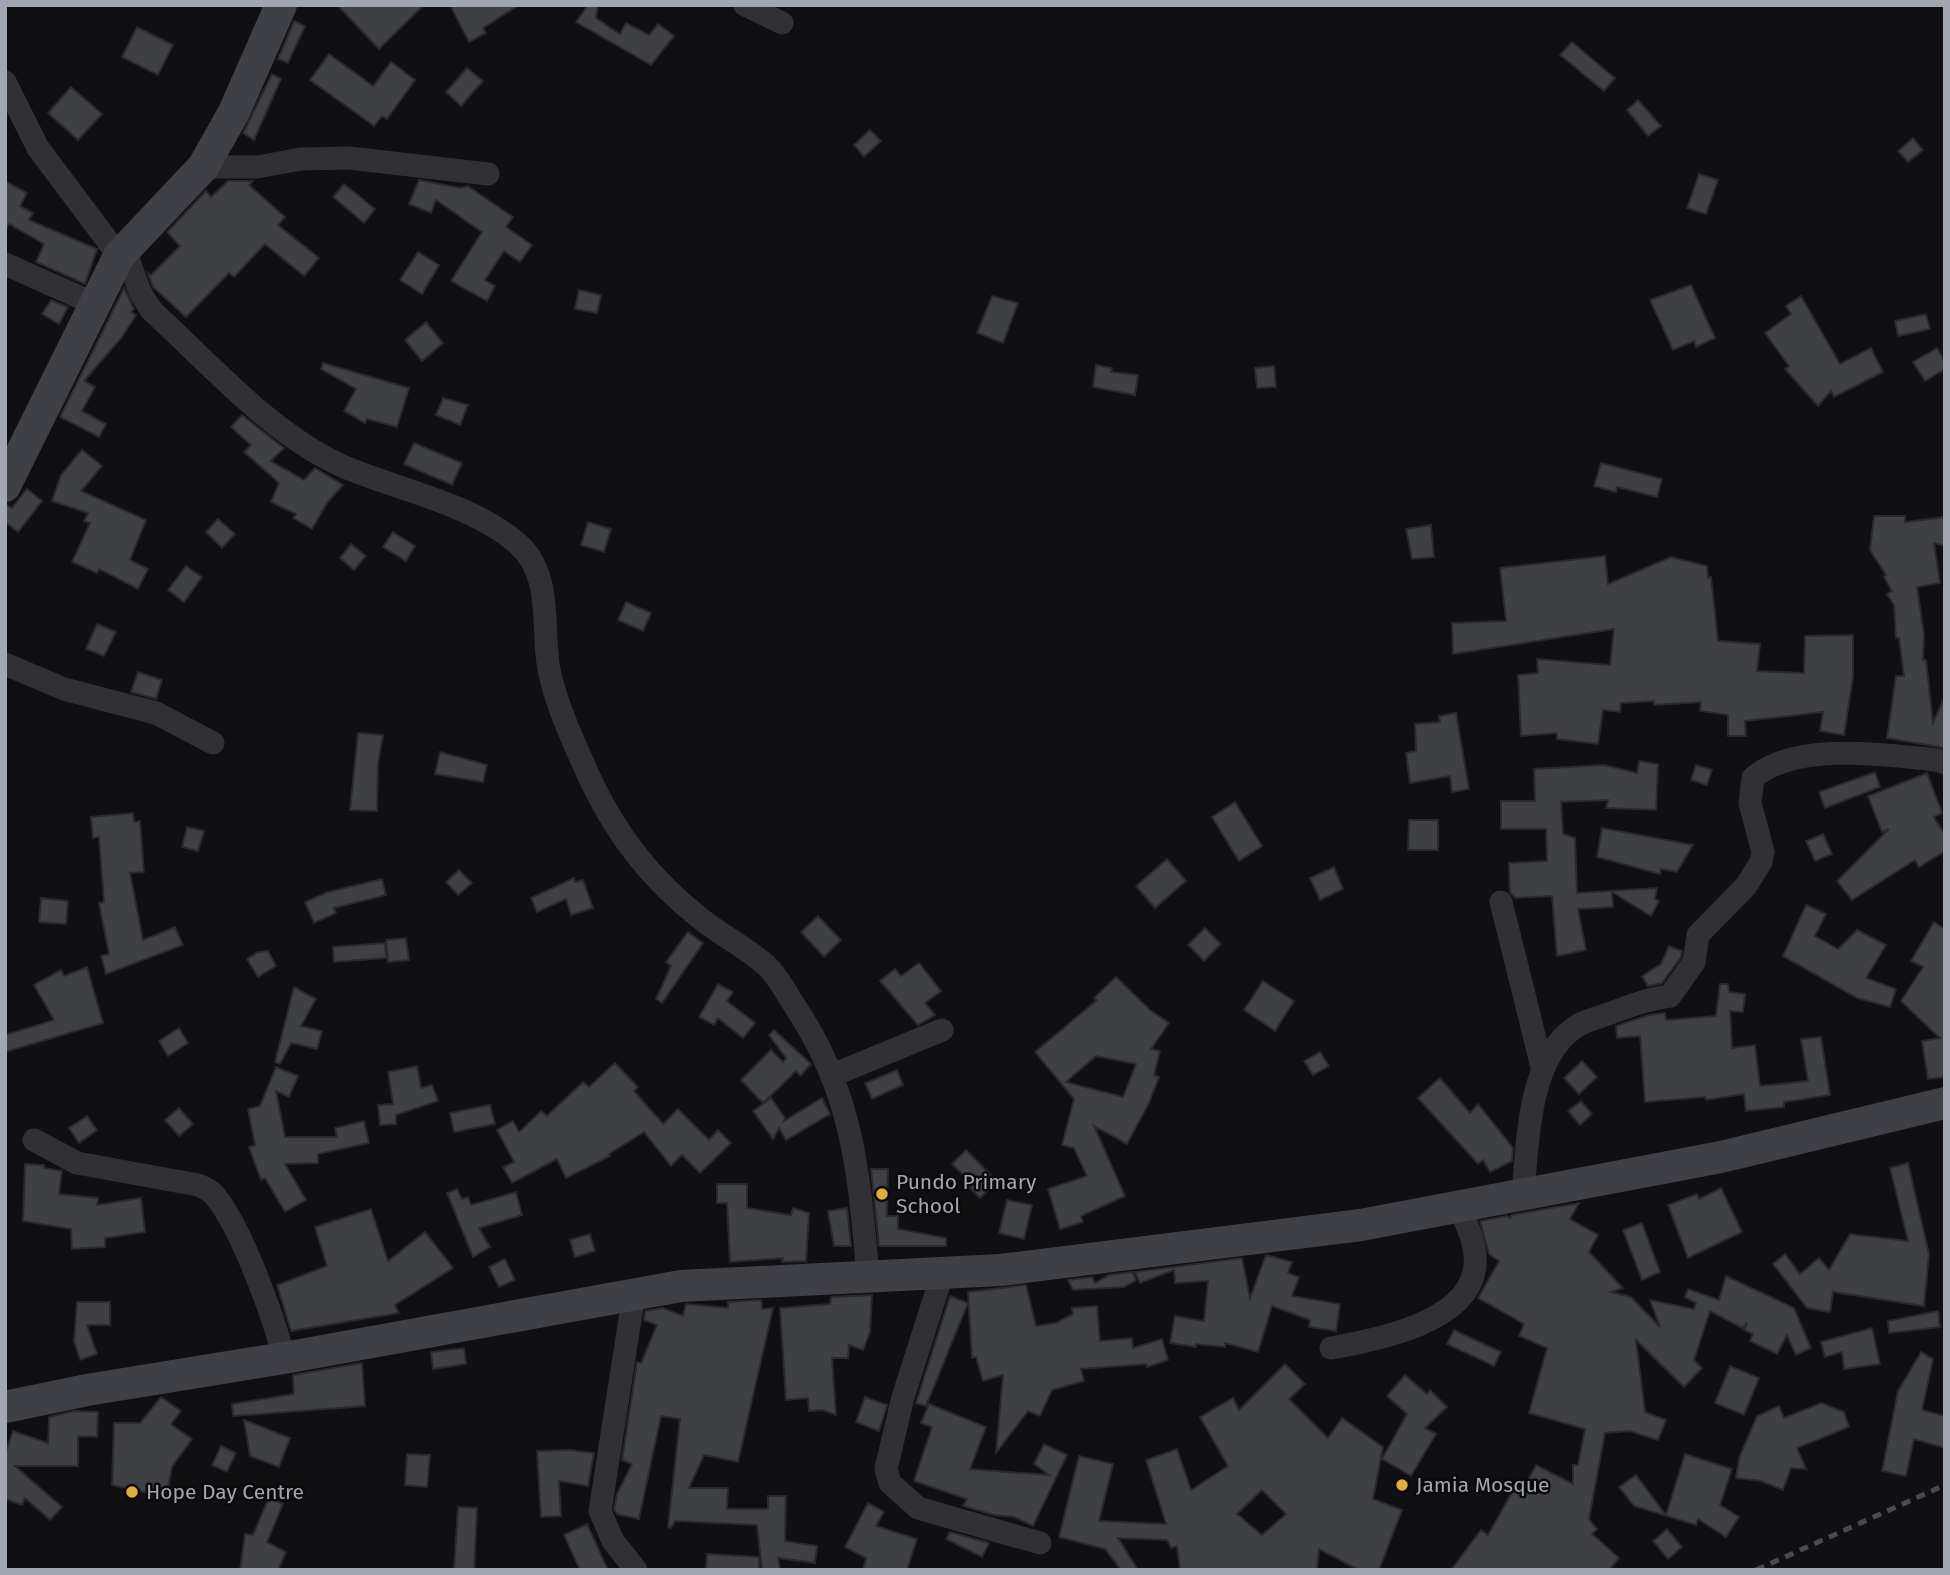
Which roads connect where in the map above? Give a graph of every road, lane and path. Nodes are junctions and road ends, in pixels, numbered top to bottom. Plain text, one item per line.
1 (281, 5) edge
2 (745, 5) edge
3 (782, 23) dead end
4 (5, 82) edge
5 (204, 167) junction
6 (488, 174) dead end
7 (122, 253) junction
8 (5, 264) edge
9 (95, 304) junction
10 (5, 486) edge
11 (5, 664) edge
12 (213, 743) dead end
13 (1945, 763) edge
14 (1500, 902) dead end
15 (942, 1030) dead end
16 (1542, 1067) junction
17 (832, 1075) junction
18 (1945, 1103) edge
19 (34, 1140) dead end
20 (1523, 1192) junction
21 (1460, 1208) junction
22 (943, 1272) junction
23 (868, 1275) junction
24 (634, 1294) junction
25 (1331, 1348) dead end
26 (284, 1359) junction
27 (5, 1407) edge
28 (1040, 1543) dead end
29 (636, 1570) edge

1 - 5 street
2 - 3 street
4 - 7 street
5 - 6 street
5 - 7 street
7 - 9 street
7 - 17 street
8 - 9 street
9 - 10 street
11 - 12 street
13 - 16 street
14 - 16 street
15 - 17 street
16 - 20 street
17 - 23 street
18 - 20 street
19 - 26 street
20 - 21 street
21 - 22 street
21 - 25 street
22 - 23 street
22 - 28 street
23 - 24 street
24 - 26 street
24 - 29 street
26 - 27 street

